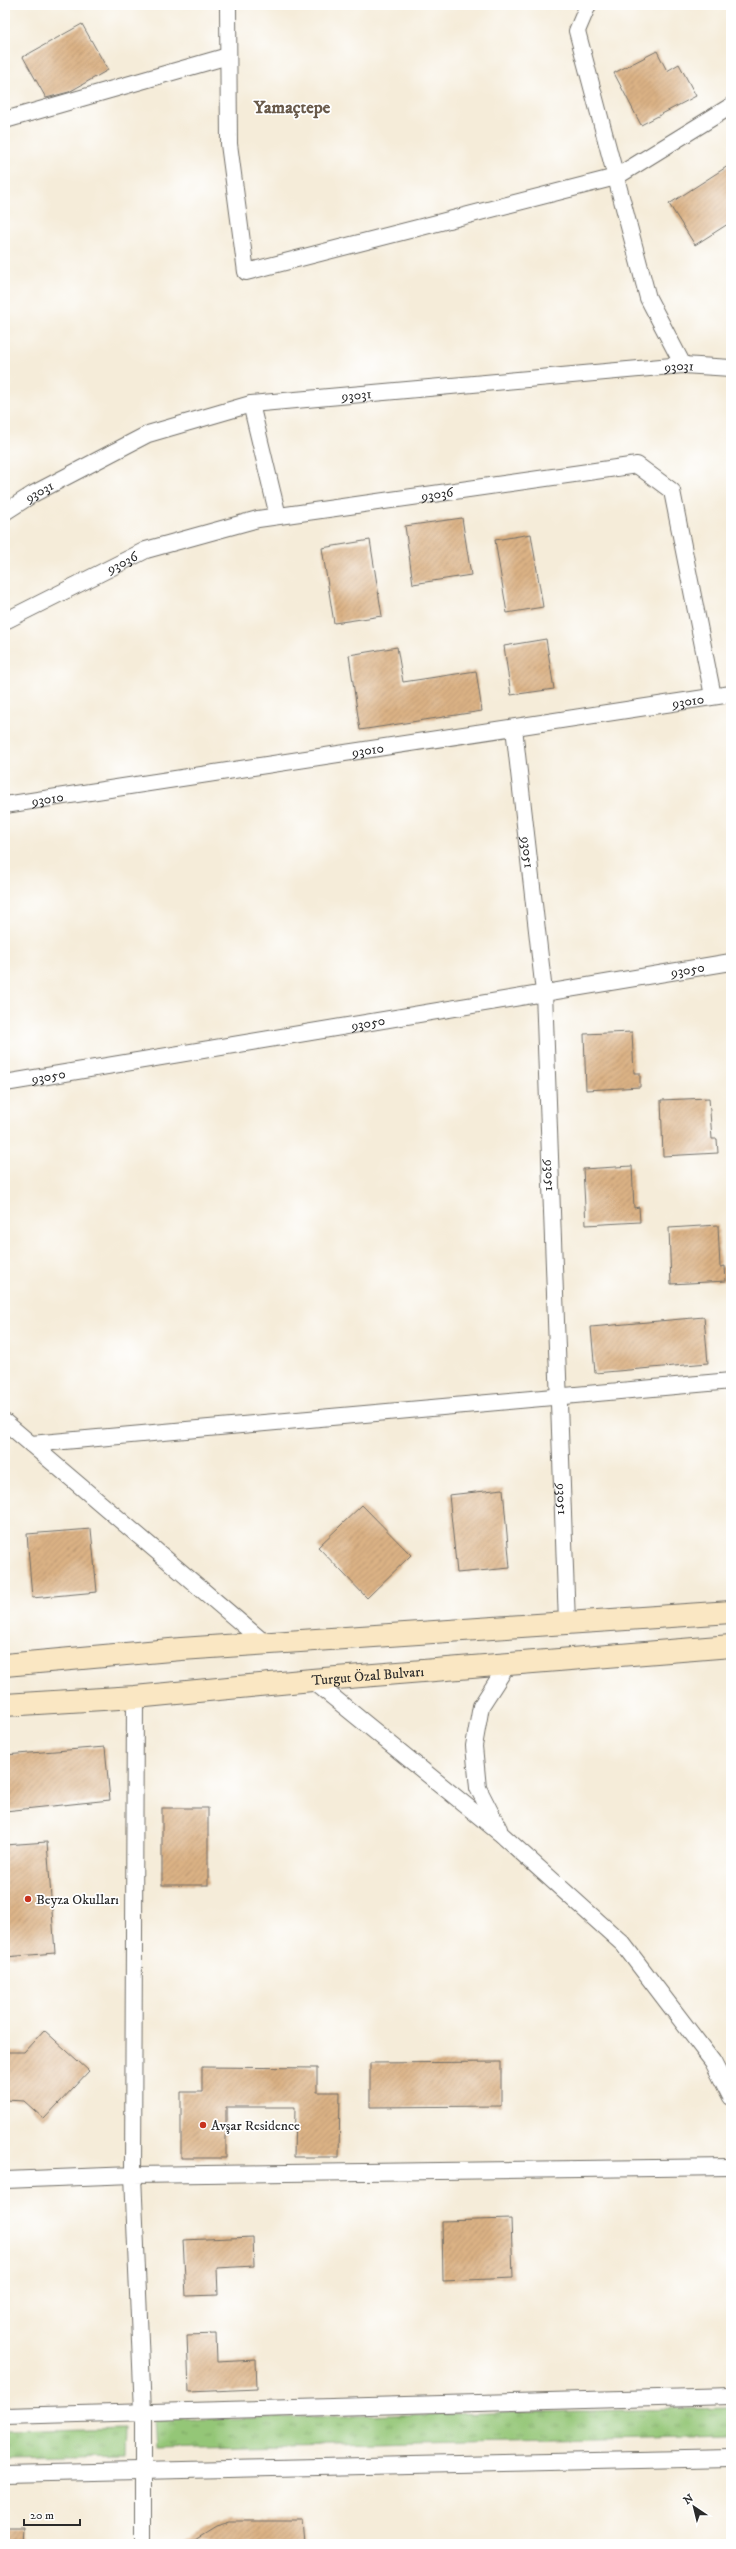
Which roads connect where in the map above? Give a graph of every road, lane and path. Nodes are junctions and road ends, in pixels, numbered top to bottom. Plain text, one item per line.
1 (228, 5) edge
2 (588, 5) edge
3 (228, 56) junction
4 (731, 106) edge
5 (5, 120) edge
6 (616, 176) junction
7 (683, 365) junction
8 (731, 368) edge
9 (251, 404) junction
10 (5, 512) edge
11 (278, 516) junction
12 (5, 621) edge
13 (731, 694) edge
14 (713, 696) junction
15 (514, 728) junction
16 (5, 805) edge
17 (731, 962) edge
18 (544, 992) junction
19 (5, 1083) edge
20 (731, 1381) edge
21 (559, 1396) junction
22 (5, 1422) edge
23 (31, 1444) junction
24 (731, 1612) edge
25 (567, 1623) junction
26 (267, 1645) junction
27 (731, 1646) edge
28 (508, 1664) junction
29 (5, 1665) edge
30 (312, 1680) junction
31 (135, 1697) junction
32 (5, 1706) edge
33 (502, 1834) junction
34 (731, 2097) edge
35 (731, 2167) edge
36 (133, 2175) junction
37 (5, 2180) edge
38 (731, 2396) edge
39 (143, 2412) junction
40 (5, 2416) edge
41 (731, 2458) edge
42 (144, 2472) junction
43 (5, 2474) edge
44 (143, 2544) edge

1 - 3 street
2 - 6 street
3 - 5 street
3 - 6 street
4 - 6 street
6 - 7 street
7 - 8 street, 93031
7 - 9 street, 93031
9 - 10 street, 93031
9 - 11 street
11 - 12 street, 93036
11 - 14 street, 93036
13 - 14 street, 93010
14 - 15 street, 93010
15 - 16 street, 93010
15 - 18 street, 93051
17 - 18 street, 93050
18 - 19 street, 93050
18 - 21 street, 93051
20 - 21 street
21 - 23 street
21 - 25 street, 93051
22 - 23 street
23 - 26 street
24 - 25 main road
25 - 26 main road
26 - 29 main road
27 - 28 main road, Turgut Özal Bulvarı
28 - 30 main road, Turgut Özal Bulvarı
28 - 33 street
30 - 31 main road, Turgut Özal Bulvarı
30 - 33 street
31 - 32 main road, Turgut Özal Bulvarı
31 - 36 street
33 - 34 street
35 - 36 street
36 - 37 street
36 - 39 street
38 - 39 street
39 - 40 street
39 - 42 street
41 - 42 street
42 - 43 street
42 - 44 street

